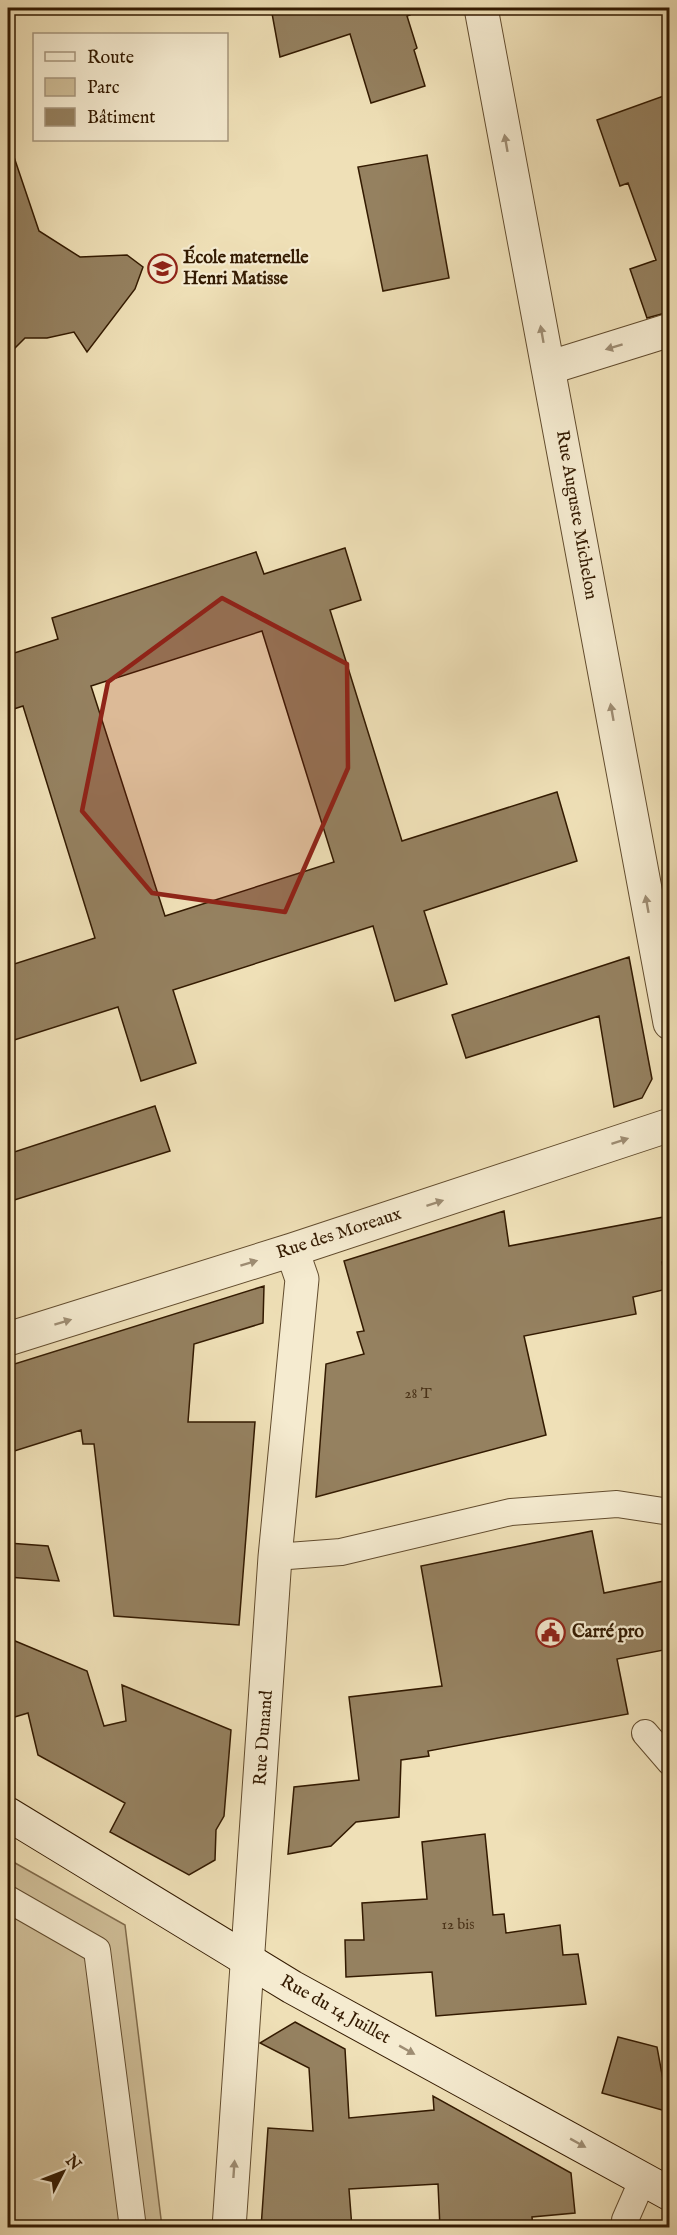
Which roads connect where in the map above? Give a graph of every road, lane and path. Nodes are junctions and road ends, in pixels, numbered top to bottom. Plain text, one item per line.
1 (481, 8) edge
2 (669, 330) edge
3 (548, 368) junction
4 (669, 1023) edge
5 (669, 1125) edge
6 (292, 1250) junction
7 (8, 1340) edge
8 (669, 1512) edge
9 (275, 1557) junction
10 (645, 1733) dead end
11 (669, 1762) edge
12 (8, 1814) edge
13 (8, 1899) edge
14 (246, 1959) junction
15 (656, 2186) edge
16 (133, 2228) edge
17 (229, 2228) edge
18 (626, 2228) edge

3 -> 1 street, Rue Auguste Michelon
2 -> 3 street
4 -> 3 street, Rue Auguste Michelon
6 -> 5 street, Rue des Moreaux
7 -> 6 street, Rue des Moreaux
6 - 9 street, Rue Dunand
8 - 9 lane
9 - 14 street, Rue Dunand
10 - 11 lane
12 - 14 street, Rue du 14 Juillet
13 - 16 lane
14 -> 15 street, Rue du 14 Juillet
17 -> 14 street, Rue Dunand
15 - 18 lane

